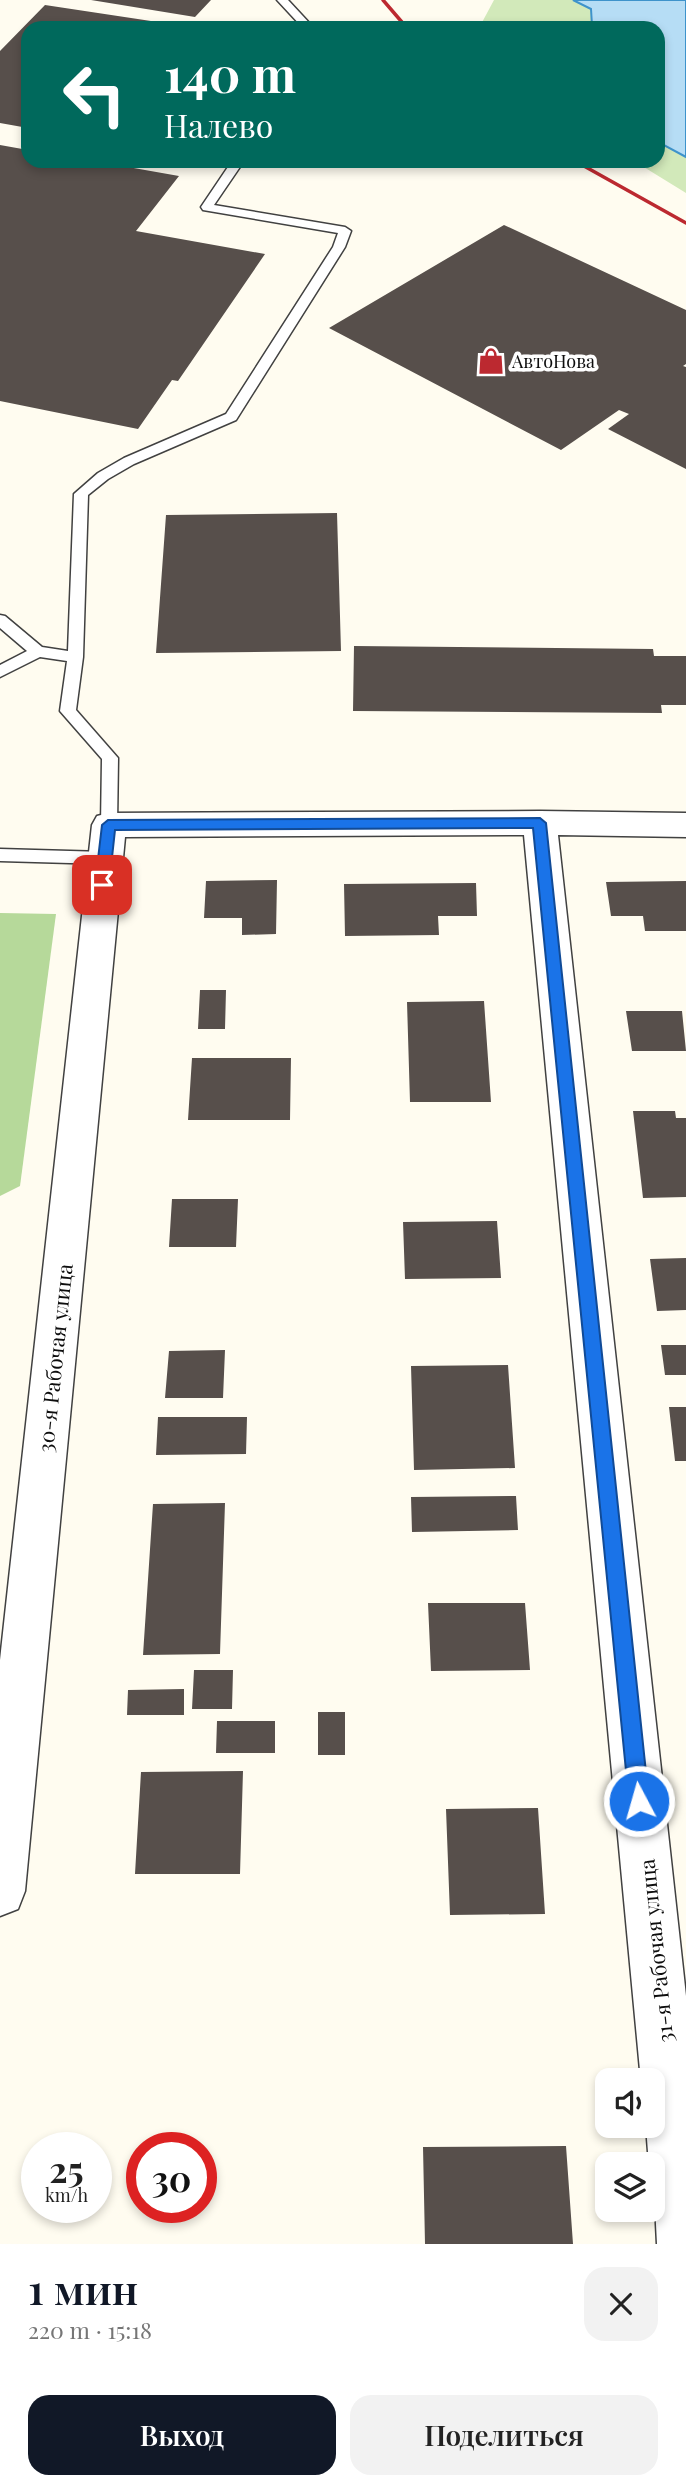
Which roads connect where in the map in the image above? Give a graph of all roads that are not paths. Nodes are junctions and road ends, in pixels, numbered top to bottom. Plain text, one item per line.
1 (282, 0) edge
2 (302, 21) edge
3 (232, 168) edge
4 (0, 620) edge
5 (38, 652) junction
6 (75, 657) junction
7 (0, 672) edge
8 (540, 823) junction
9 (686, 825) edge
10 (107, 842) junction
11 (0, 855) edge
12 (0, 1891) edge
13 (685, 2244) edge

1 - 2 lane
3 - 6 lane
4 - 5 lane
5 - 6 lane
5 - 7 lane
6 - 10 lane
8 - 9 street
8 - 10 street
8 - 13 street, 31-я Рабочая улица
10 - 11 lane
10 - 12 street, 30-я Рабочая улица

